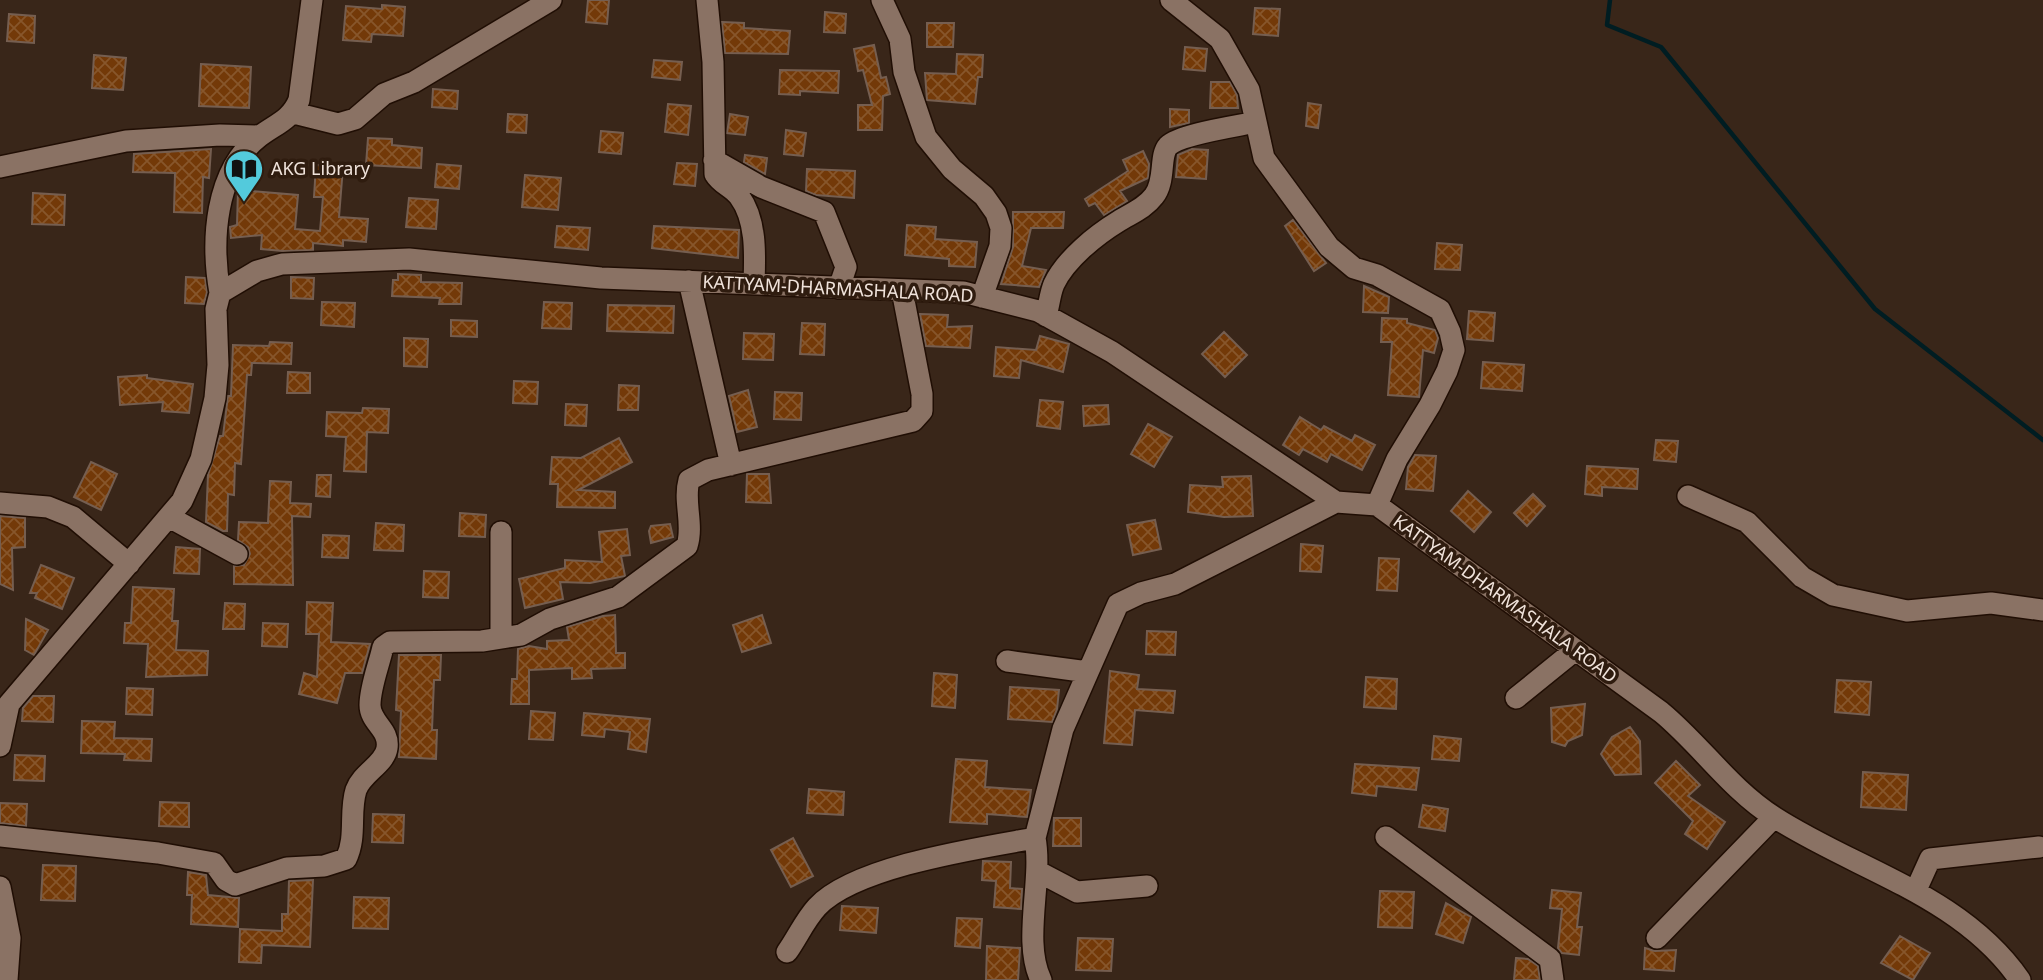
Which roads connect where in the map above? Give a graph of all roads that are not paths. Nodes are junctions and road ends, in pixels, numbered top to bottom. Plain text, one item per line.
1 (312, 0) edge
2 (551, 0) edge
3 (707, 0) edge
4 (882, 0) edge
5 (1171, 0) edge
6 (294, 113) junction
7 (1256, 122) junction
8 (260, 136) junction
9 (714, 160) junction
10 (1, 162) edge
11 (689, 281) junction
12 (754, 284) junction
13 (839, 288) junction
14 (902, 290) junction
15 (220, 293) junction
16 (982, 297) junction
17 (1046, 316) junction
18 (731, 465) junction
19 (1688, 496) dead end
20 (1336, 502) junction
21 (0, 503) edge
22 (1377, 505) junction
23 (169, 517) junction
24 (501, 532) dead end
25 (237, 554) dead end
26 (129, 564) junction
27 (2043, 610) edge
28 (501, 638) junction
29 (1574, 650) junction
30 (1007, 661) dead end
31 (1088, 673) junction
32 (1516, 698) dead end
33 (0, 741) edge
34 (1774, 817) junction
35 (0, 836) edge
36 (1386, 837) dead end
37 (1035, 838) junction
38 (2039, 847) dead end
39 (1037, 871) junction
40 (1147, 886) dead end
41 (0, 887) edge
42 (1916, 890) junction
43 (1657, 938) dead end
44 (787, 953) dead end
45 (7, 980) edge
46 (1041, 980) edge
47 (1553, 980) edge
48 (2021, 980) edge

1 - 6 street
2 - 6 street
3 - 9 street
4 - 16 street
5 - 7 street
6 - 8 street
7 - 17 street
7 - 22 street
8 - 10 street
8 - 15 street
9 - 12 street
9 - 13 street
11 - 12 street, KATTYAM-DHARMASHALA ROAD
11 - 15 street, KATTYAM-DHARMASHALA ROAD
11 - 18 street
12 - 13 street, KATTYAM-DHARMASHALA ROAD
13 - 14 street, KATTYAM-DHARMASHALA ROAD
14 - 16 street, KATTYAM-DHARMASHALA ROAD
14 - 18 street
15 - 23 street
16 - 17 street, KATTYAM-DHARMASHALA ROAD
17 - 20 street, KATTYAM-DHARMASHALA ROAD
18 - 28 street
19 - 27 street
20 - 22 street, KATTYAM-DHARMASHALA ROAD
20 - 31 street
21 - 26 street
22 - 29 street, KATTYAM-DHARMASHALA ROAD
23 - 25 street
23 - 26 street
24 - 28 street
26 - 33 street
28 - 35 street
29 - 32 street
29 - 34 street, KATTYAM-DHARMASHALA ROAD
30 - 31 street
31 - 37 street
34 - 42 street, KATTYAM-DHARMASHALA ROAD
34 - 43 street
36 - 47 street
37 - 39 street
37 - 44 street
38 - 42 street
39 - 40 street
39 - 46 street
41 - 45 street
42 - 48 street, KATTYAM-DHARMASHALA ROAD

